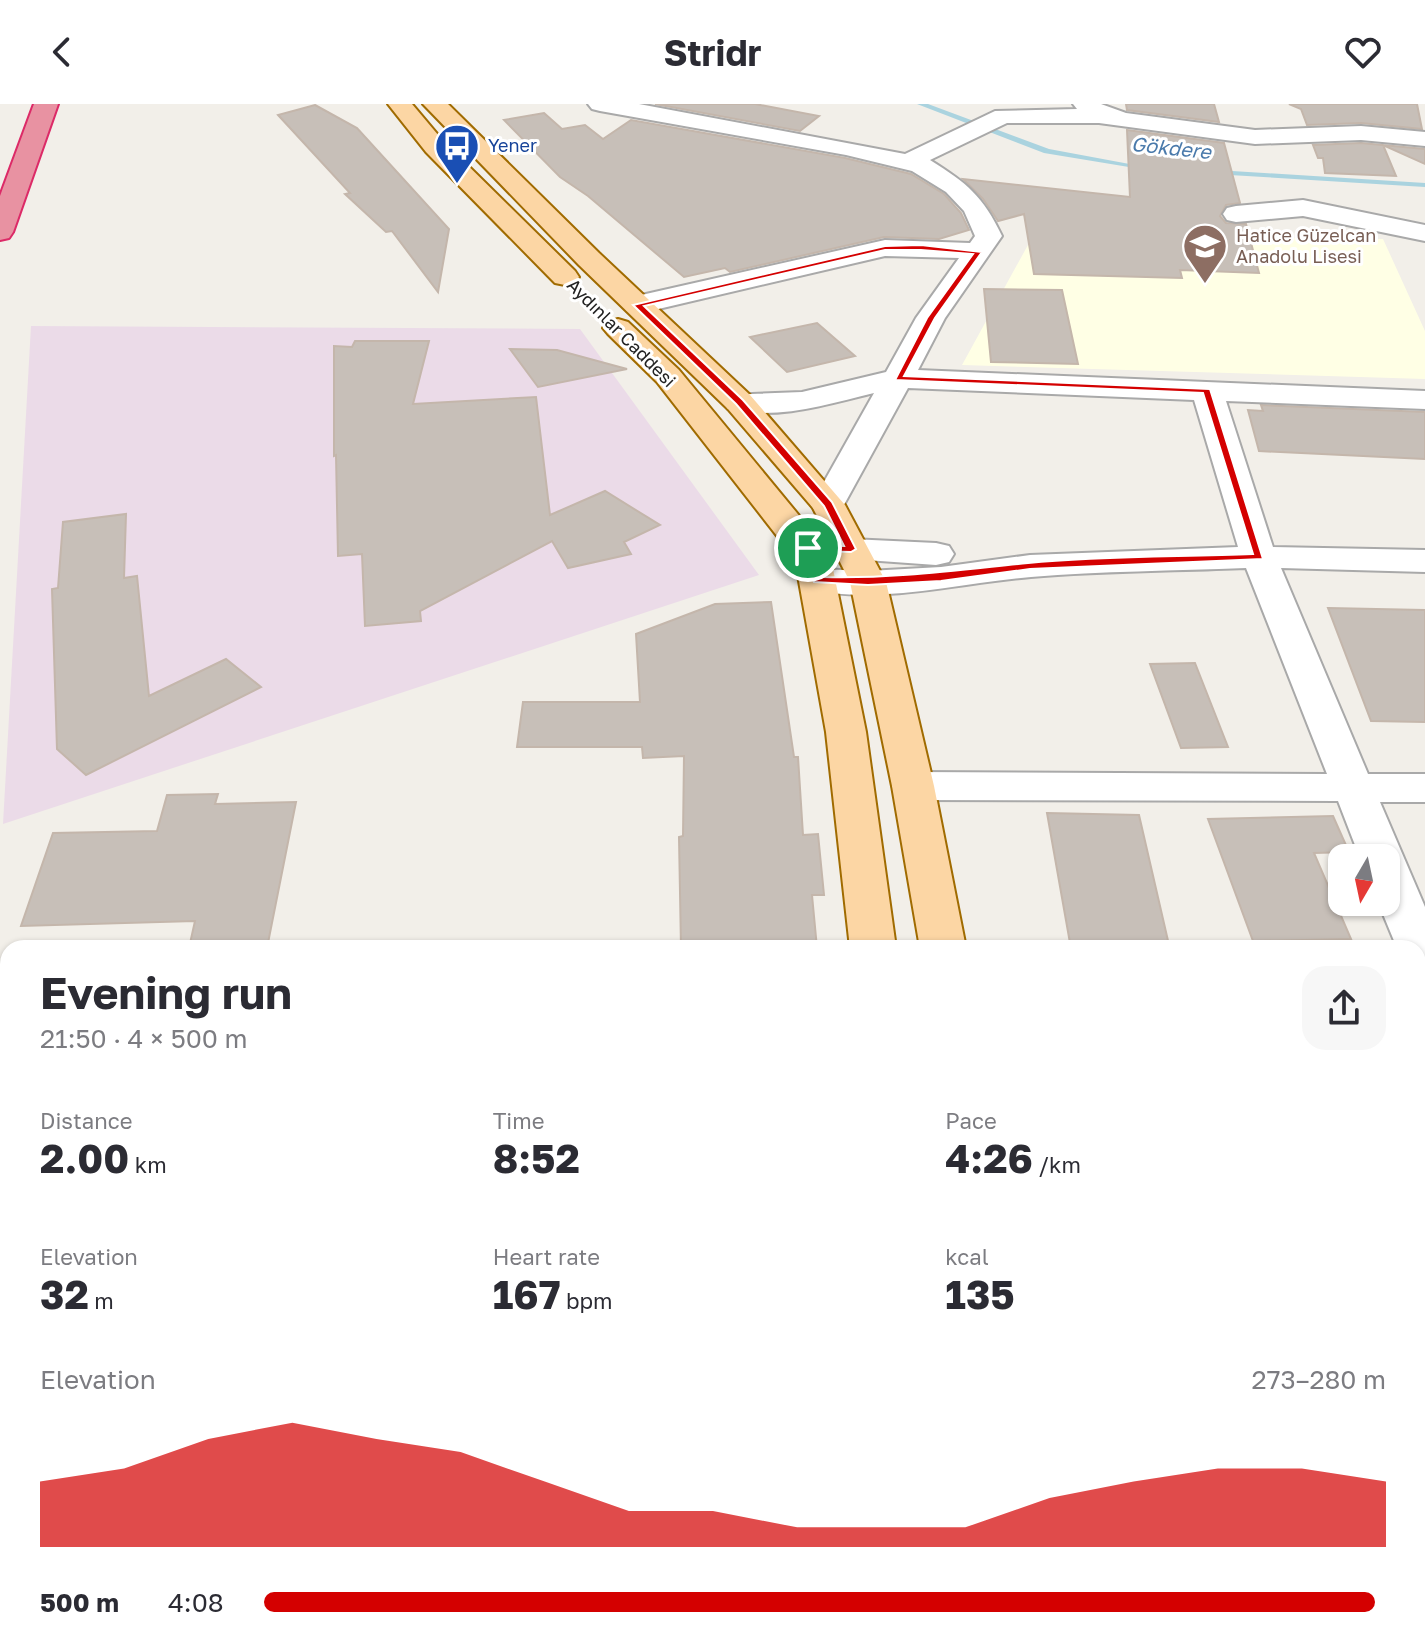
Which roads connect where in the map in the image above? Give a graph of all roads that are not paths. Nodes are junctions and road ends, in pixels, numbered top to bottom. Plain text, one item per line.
1 (46, 104) edge
2 (400, 104) edge
3 (435, 104) edge
4 (600, 104) edge
5 (1085, 104) edge
6 (1186, 104) edge
7 (1342, 114) dead end
8 (1107, 118) junction
9 (1361, 133) junction
10 (1425, 139) edge
11 (909, 162) junction
12 (1236, 214) dead end
13 (0, 232) edge
14 (1425, 233) edge
15 (978, 252) junction
16 (637, 305) junction
17 (898, 378) junction
18 (1207, 391) junction
19 (1425, 400) edge
20 (739, 402) junction
21 (828, 505) junction
22 (1259, 557) junction
23 (1425, 561) edge
24 (813, 564) junction
25 (859, 565) junction
26 (913, 786) junction
27 (1425, 788) edge
28 (1353, 789) junction
29 (1376, 844) edge
30 (1400, 901) edge
31 (872, 940) edge
32 (942, 940) edge
33 (1417, 940) edge

1 - 13 highway
2 - 24 main road, Aydınlar Caddesi
3 - 16 main road, Aydınlar Caddesi
4 - 11 street
5 - 8 street
6 - 8 street
7 - 9 street
8 - 9 street
8 - 11 street
9 - 10 street
11 - 15 street
12 - 14 street
15 - 16 street
15 - 17 street
16 - 20 main road, Aydınlar Caddesi
17 - 18 street
17 - 20 street
17 - 21 street
18 - 19 street
18 - 22 street
20 - 21 main road, Aydınlar Caddesi
21 - 25 main road, Aydınlar Caddesi
22 - 23 street
22 - 25 street
22 - 28 street
24 - 25 street
24 - 31 main road
25 - 26 main road, Aydınlar Caddesi
26 - 28 street
26 - 32 main road, Aydınlar Caddesi
27 - 28 street
28 - 29 street
30 - 33 street

